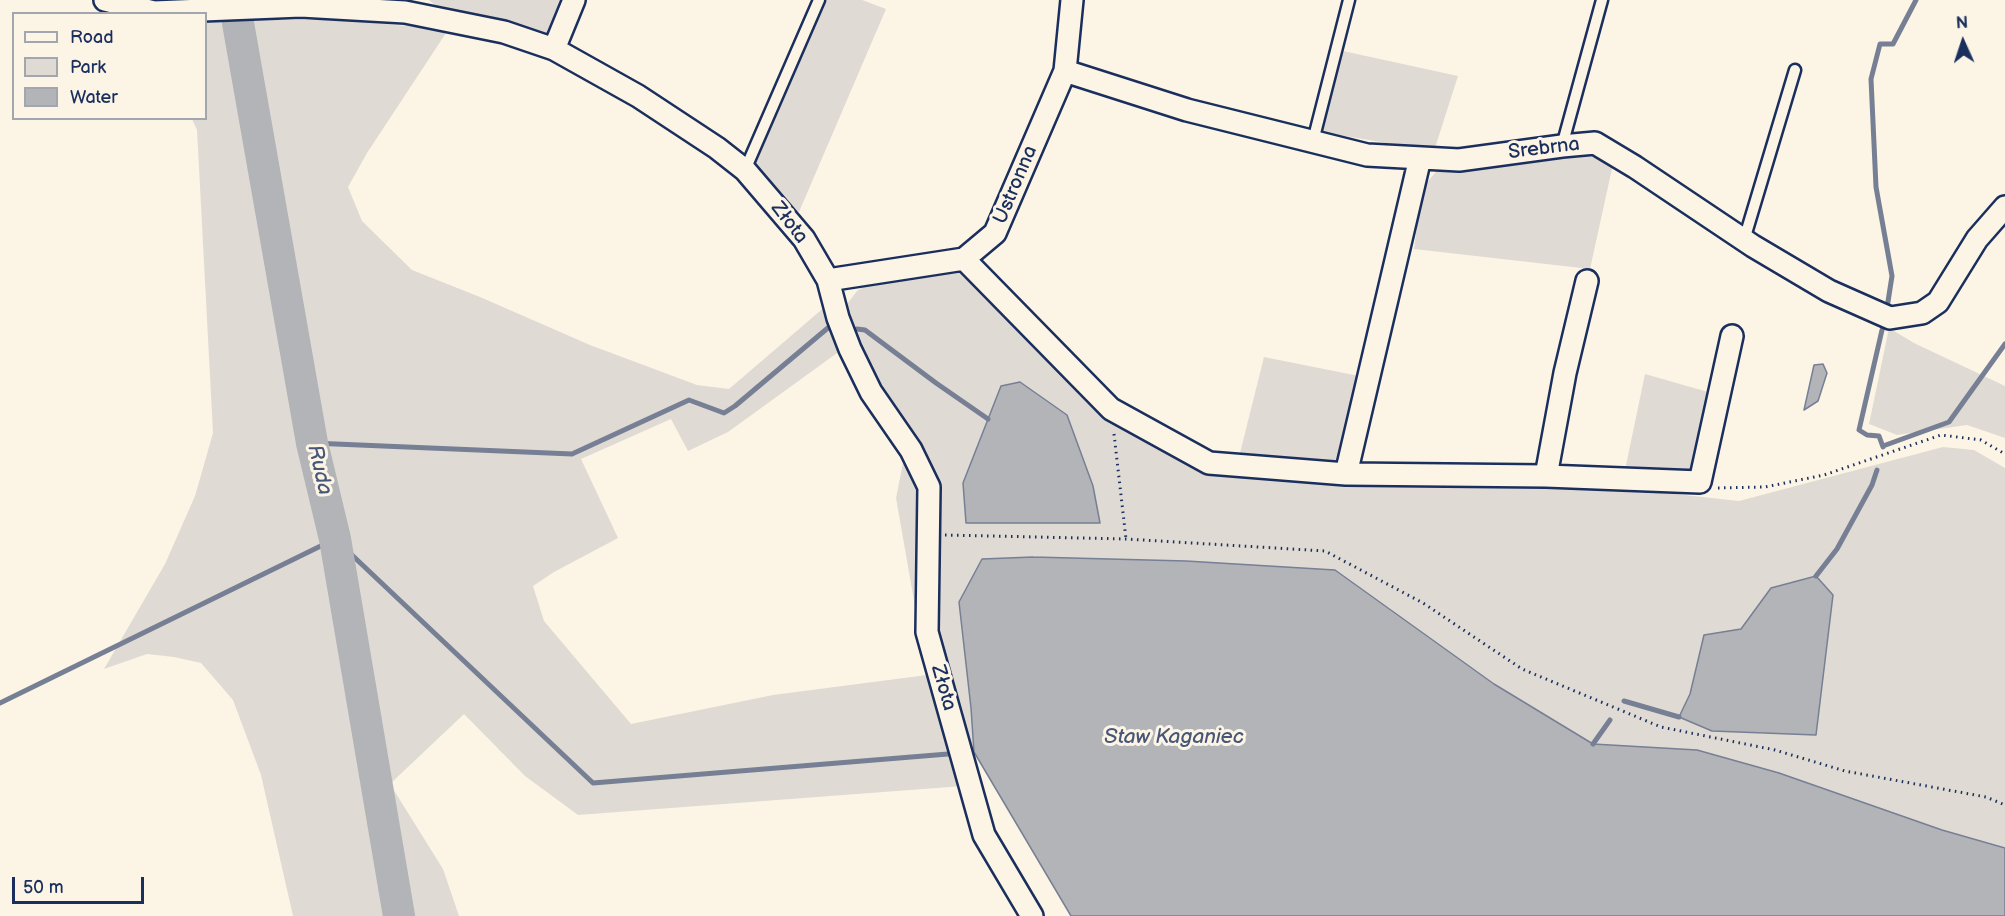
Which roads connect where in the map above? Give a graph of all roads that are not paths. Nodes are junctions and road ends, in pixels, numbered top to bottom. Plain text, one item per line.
1 (105, 0) edge
2 (574, 0) edge
3 (819, 0) edge
4 (1072, 0) edge
5 (1349, 0) edge
6 (1602, 0) edge
7 (406, 6) edge
8 (554, 49) junction
9 (1795, 70) dead end
10 (1065, 71) junction
11 (1313, 141) junction
12 (1562, 146) junction
13 (1420, 158) junction
14 (745, 170) junction
15 (2005, 207) edge
16 (1744, 240) junction
17 (964, 260) junction
18 (828, 280) junction
19 (1587, 281) dead end
20 (1732, 336) dead end
21 (1346, 474) junction
22 (1546, 476) junction
23 (1032, 916) edge

1 - 7 street, Złota
2 - 8 street
3 - 14 lane
4 - 10 street, Ustronna
5 - 11 lane
6 - 12 lane
7 - 8 street, Złota
8 - 14 street, Złota
9 - 16 lane
10 - 11 street, Srebrna
10 - 17 street, Ustronna
11 - 13 street, Srebrna
12 - 13 street, Srebrna
12 - 16 street, Srebrna
13 - 21 street
14 - 18 street, Złota
15 - 16 street, Srebrna
17 - 18 street
17 - 21 street
18 - 23 street, Złota
19 - 22 street
20 - 22 street
21 - 22 street

